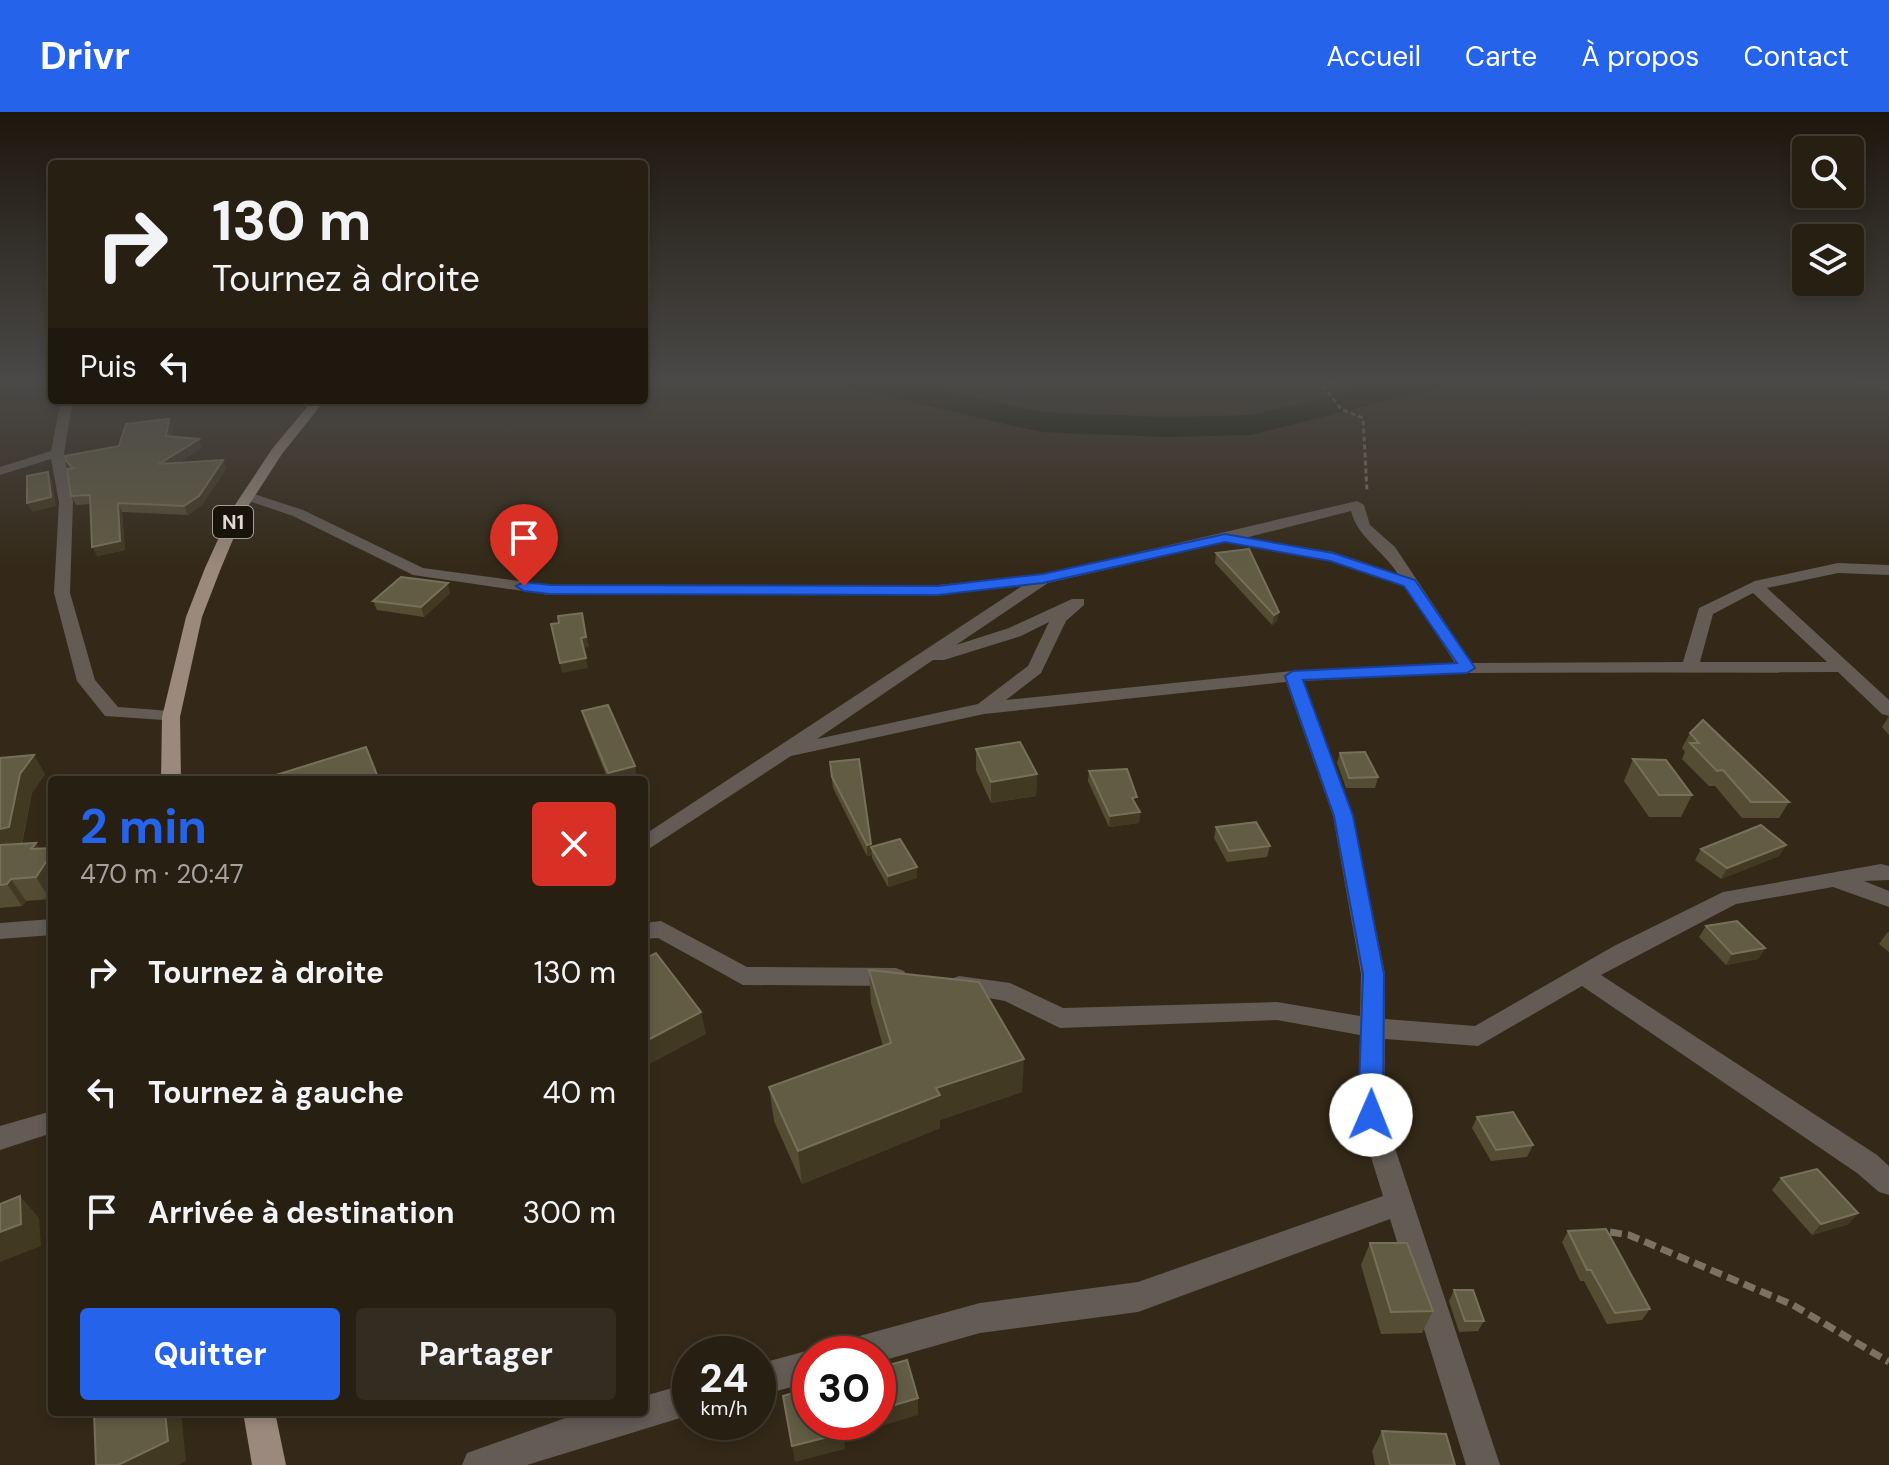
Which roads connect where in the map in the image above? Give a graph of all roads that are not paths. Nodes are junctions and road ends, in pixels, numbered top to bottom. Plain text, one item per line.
1 (59, 442) edge
2 (285, 442) edge
3 (57, 453) junction
4 (0, 471) edge
5 (248, 496) junction
6 (1225, 538) junction
7 (1889, 570) edge
8 (1043, 579) junction
9 (1410, 583) junction
10 (1755, 586) junction
11 (914, 663) junction
12 (1690, 667) junction
13 (1845, 667) junction
14 (1467, 668) junction
15 (1293, 676) junction
16 (984, 708) junction
17 (1889, 710) edge
18 (171, 717) junction
19 (782, 752) junction
20 (171, 776) edge
21 (648, 842) edge
22 (1886, 871) edge
23 (1834, 879) junction
24 (1889, 899) edge
25 (48, 927) edge
26 (0, 931) edge
27 (648, 931) edge
28 (1583, 975) junction
29 (1372, 1028) junction
30 (48, 1123) edge
31 (0, 1138) edge
32 (1889, 1183) edge
33 (1399, 1203) junction
34 (896, 1342) edge
35 (672, 1404) edge
36 (648, 1411) edge
37 (260, 1416) edge
38 (630, 1416) edge
39 (269, 1465) edge
40 (479, 1465) edge
41 (1483, 1465) edge

1 - 3 street
2 - 5 main road, N1
3 - 4 street
3 - 18 street
5 - 8 street
5 - 18 main road, N1
6 - 8 street
6 - 9 street
6 - 9 street
7 - 10 street
8 - 11 street
9 - 14 street
10 - 12 street
10 - 13 street
11 - 16 street
11 - 19 street
12 - 13 street
12 - 14 street
13 - 17 street
14 - 15 street
15 - 16 street
15 - 29 street
16 - 19 street
18 - 20 main road, N1
19 - 21 street
22 - 23 street
23 - 24 street
23 - 28 street
25 - 26 street
27 - 29 street
28 - 29 street
28 - 32 street
29 - 33 street
30 - 31 street
33 - 34 street
33 - 41 street
35 - 36 street
37 - 39 main road
38 - 40 street

